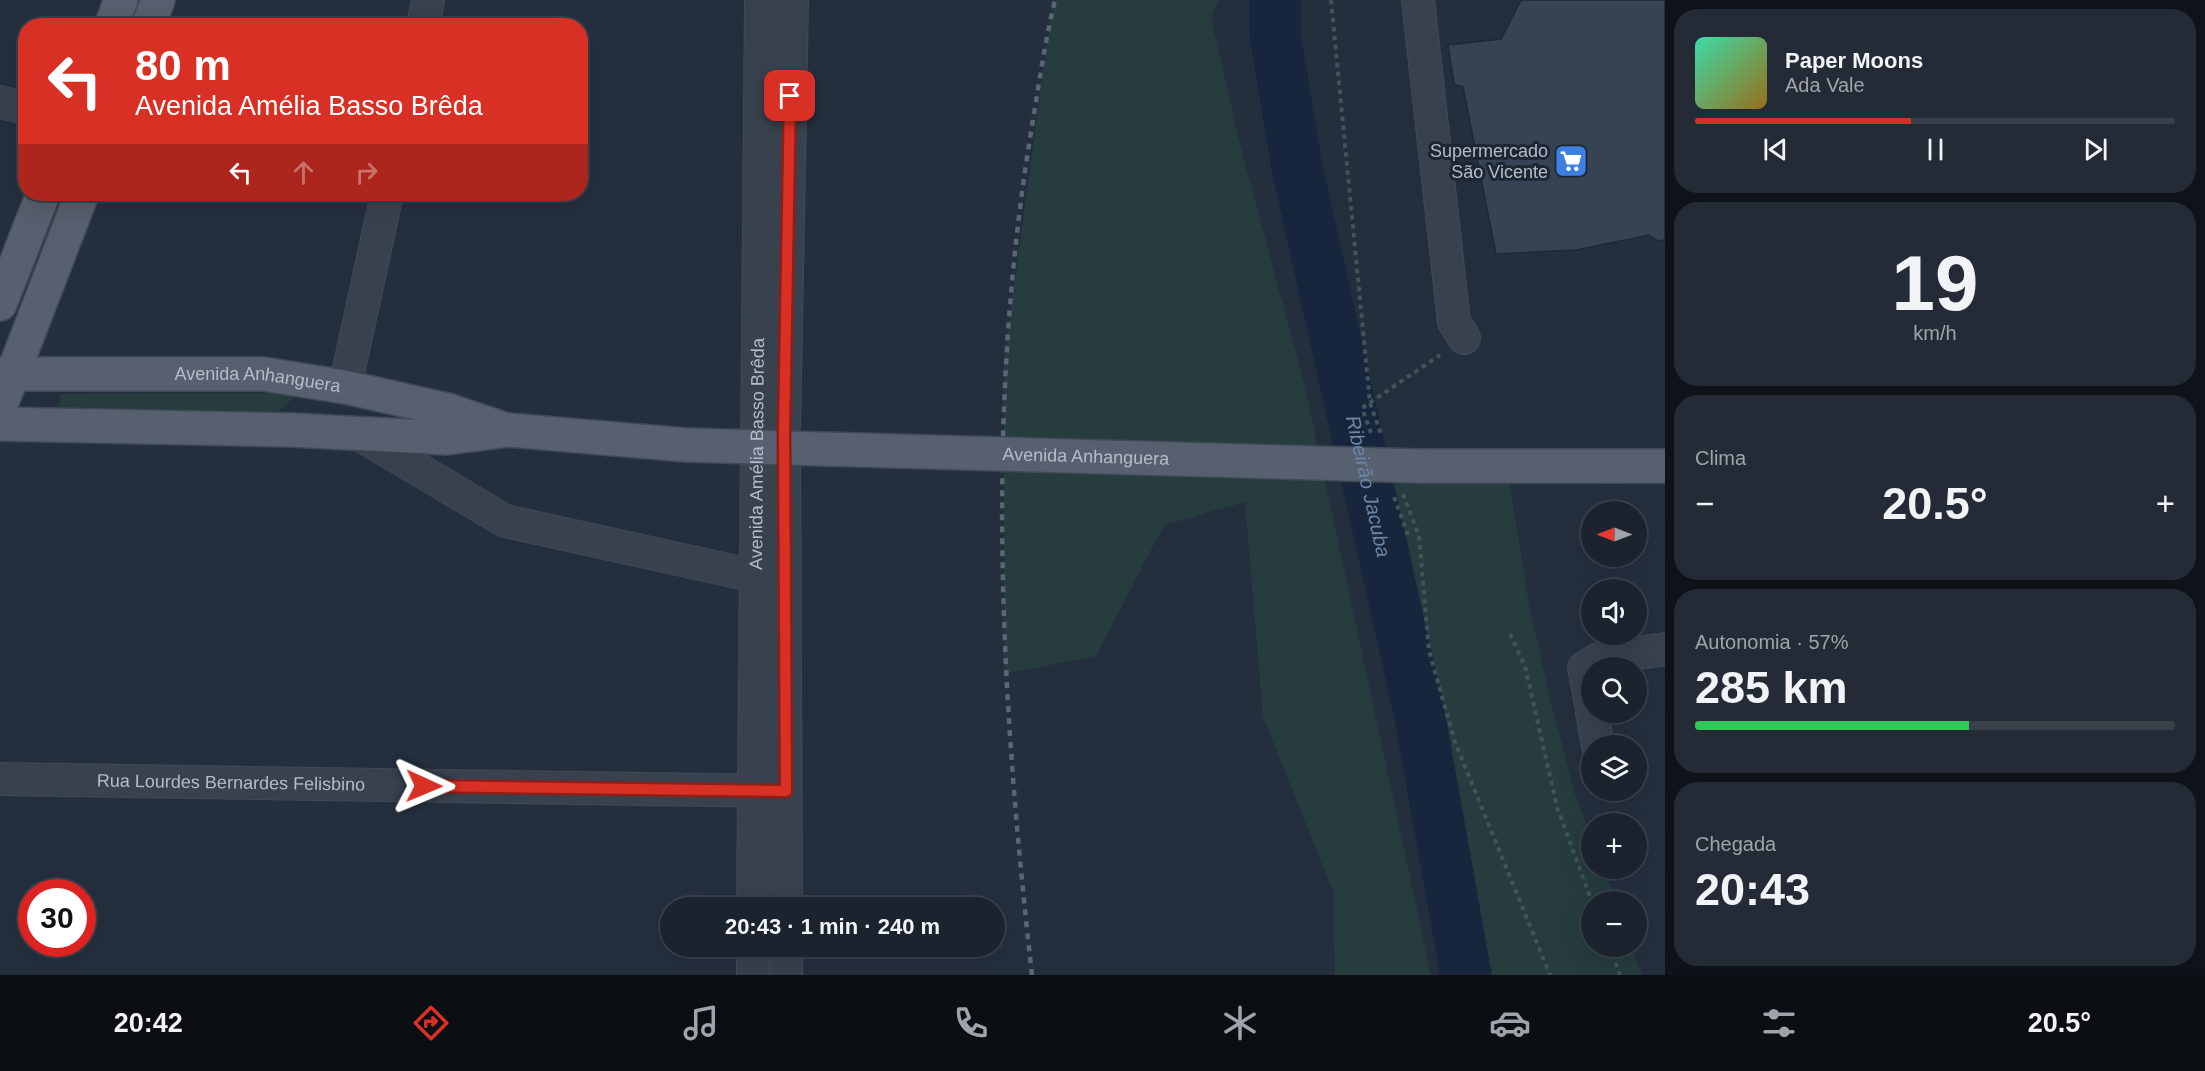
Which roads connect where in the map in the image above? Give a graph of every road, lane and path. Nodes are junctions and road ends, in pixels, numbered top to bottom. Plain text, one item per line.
1 (121, 0) edge
2 (158, 0) edge
3 (428, 0) edge
4 (761, 0) edge
5 (792, 0) edge
6 (1331, 0) edge
7 (1418, 0) edge
8 (114, 18) edge
9 (151, 18) edge
10 (425, 18) edge
11 (0, 102) edge
12 (18, 106) edge
13 (40, 201) edge
14 (79, 201) edge
15 (385, 201) edge
16 (0, 304) edge
17 (1464, 338) joint
18 (7, 374) edge
19 (298, 378) junction
20 (345, 387) junction
21 (1370, 403) junction
22 (0, 406) edge
23 (0, 424) edge
24 (291, 430) junction
25 (508, 430) junction
26 (358, 434) junction
27 (1382, 436) dead end
28 (447, 438) junction
29 (1374, 441) dead end
30 (1664, 471) edge
31 (1411, 479) junction
32 (454, 491) junction
33 (1394, 495) dead end
34 (1409, 538) dead end
35 (755, 576) junction
36 (1510, 634) dead end
37 (1665, 649) edge
38 (1611, 657) edge
39 (0, 779) edge
40 (754, 790) junction
41 (786, 791) junction
42 (1589, 891) edge
43 (753, 897) edge
44 (786, 897) edge
45 (753, 957) edge
46 (786, 957) edge
47 (1613, 957) edge
48 (753, 975) edge
49 (786, 975) edge
50 (1550, 975) edge
51 (1620, 975) edge

1 - 8 main road
2 - 9 main road
3 - 10 street
4 - 35 street, Avenida Amélia Basso Brêda
5 - 41 street, Avenida Amélia Basso Brêda
6 - 21 path
7 - 17 street
11 - 12 street
13 - 16 main road
14 - 18 main road
15 - 20 street
17 - 21 path
18 - 19 main road, Avenida Anhanguera
18 - 22 main road
19 - 20 main road, Avenida Anhanguera
19 - 24 main road
20 - 25 main road, Avenida Anhanguera
21 - 27 path
21 - 29 path
23 - 24 main road, Avenida Anhanguera
24 - 26 main road, Avenida Anhanguera
25 - 28 main road, Avenida Anhanguera
25 - 31 main road, Avenida Anhanguera, bridge
26 - 28 main road, Avenida Anhanguera
26 - 32 street
28 - 32 street
30 - 31 main road, Avenida Anhanguera
31 - 50 path
32 - 35 street
33 - 34 path
35 - 40 street, Avenida Amélia Basso Brêda
36 - 42 path
37 - 38 street
39 - 40 street, Rua Lourdes Bernardes Felisbino
40 - 41 street, Rua Lourdes Bernardes Felisbino
40 - 43 street, Avenida Amélia Basso Brêda
41 - 44 street, Avenida Amélia Basso Brêda
45 - 48 street
46 - 49 street
47 - 51 path

